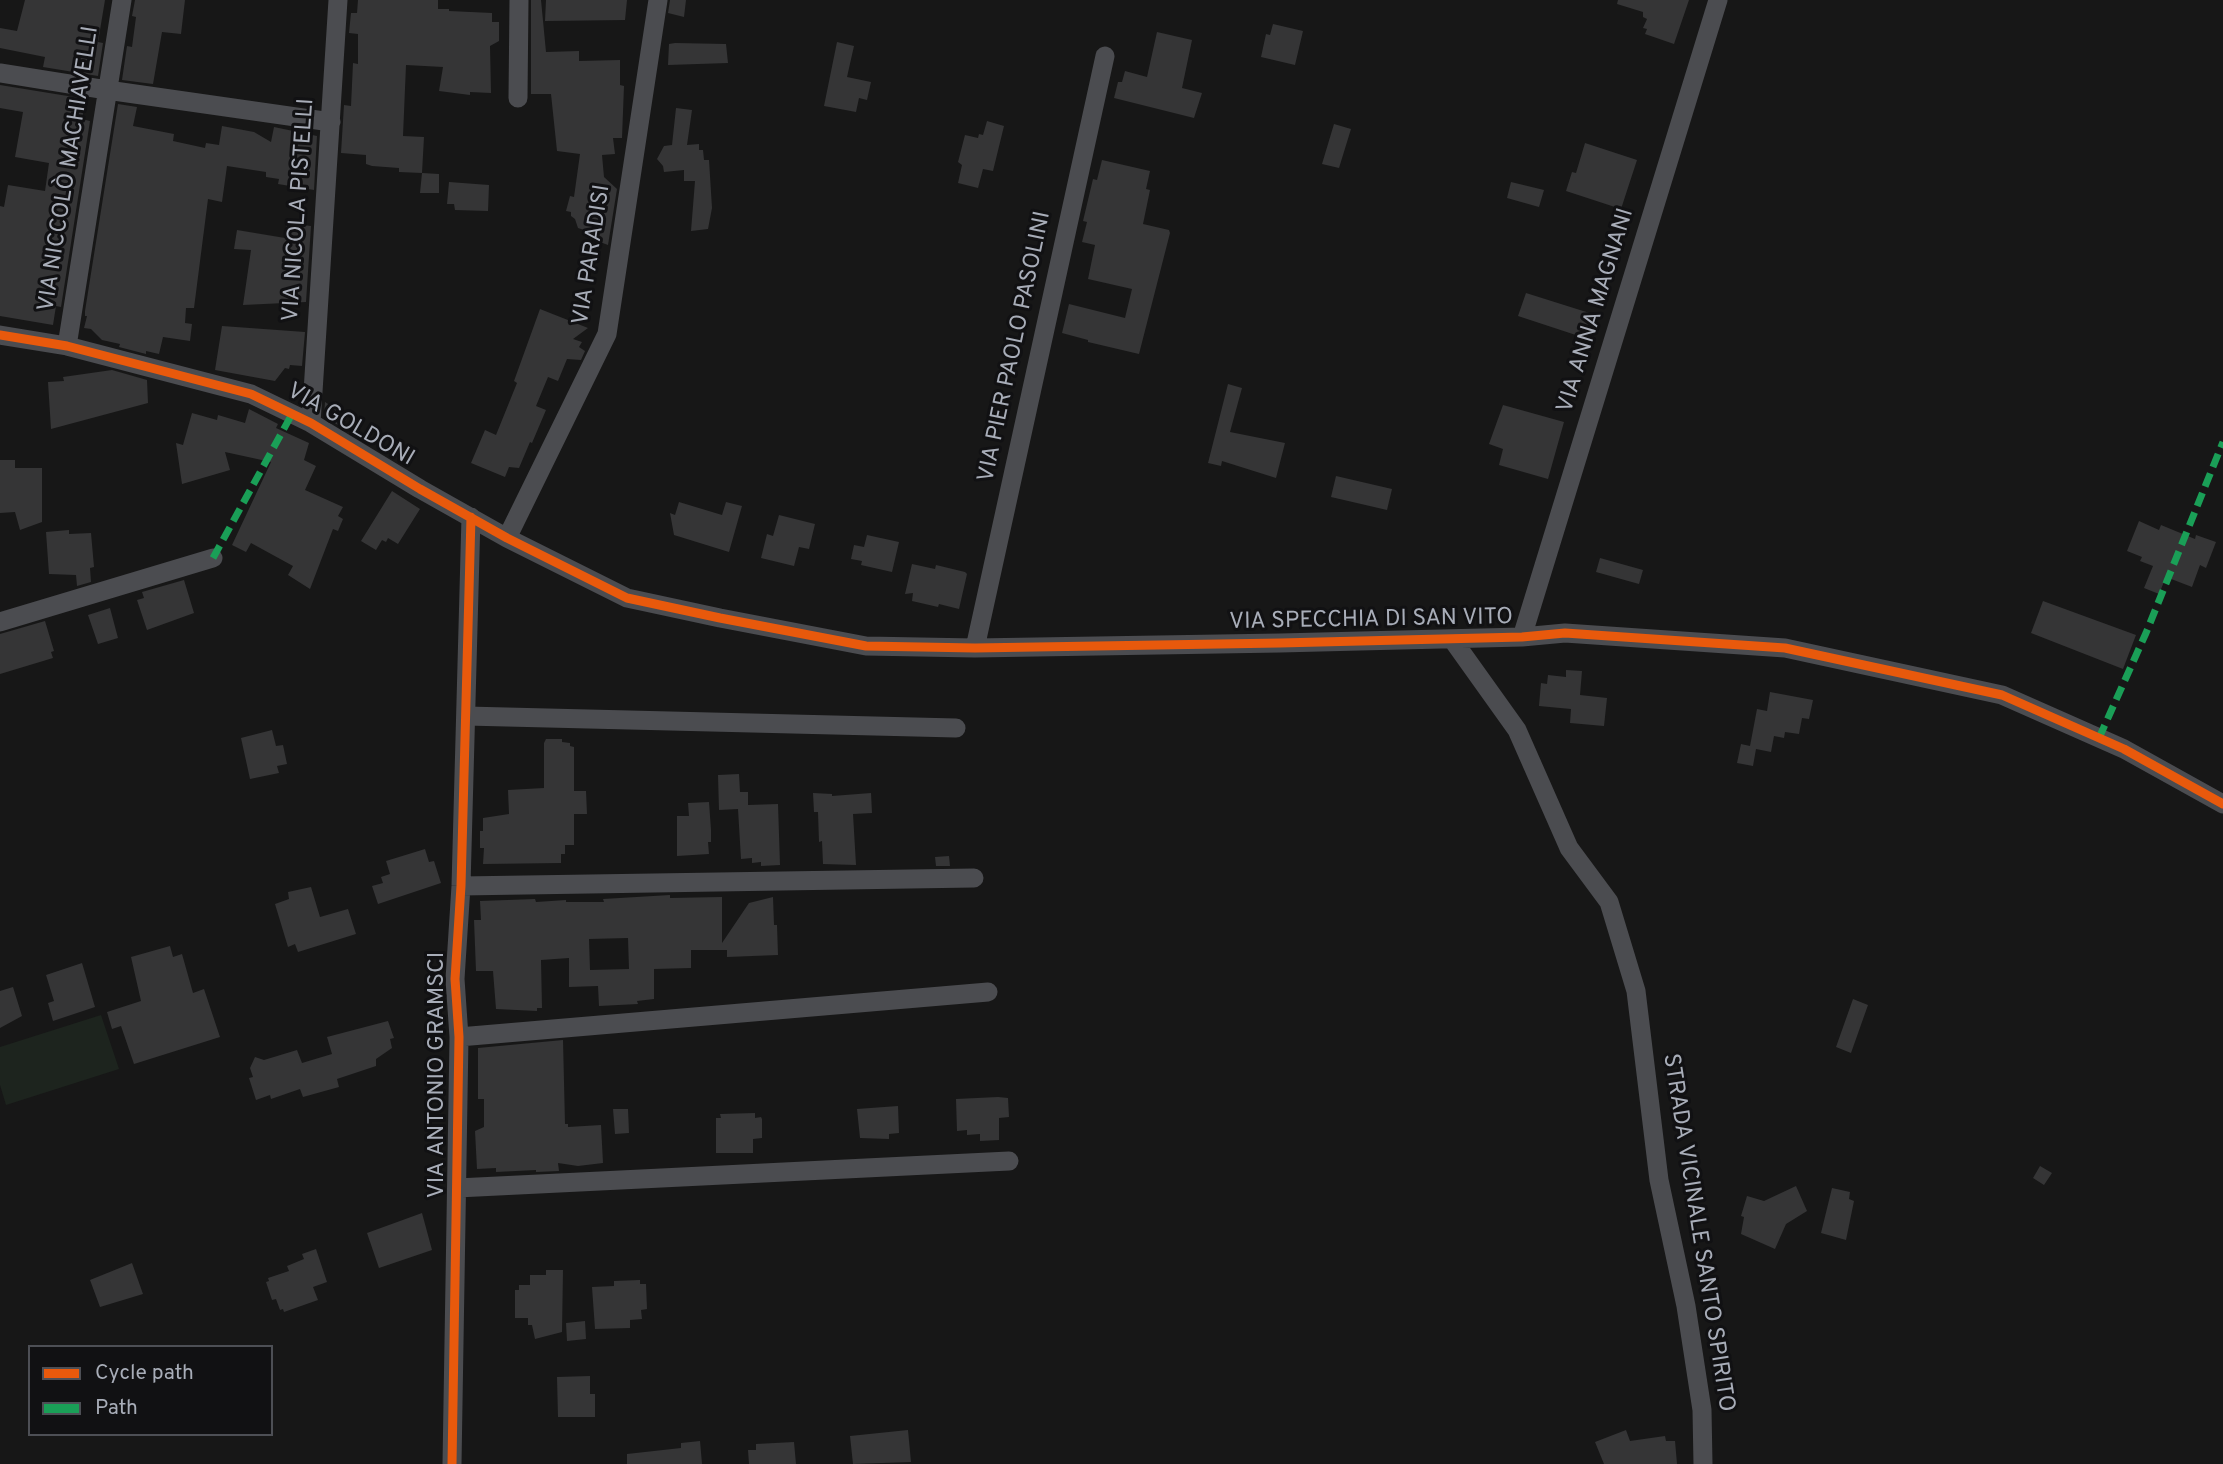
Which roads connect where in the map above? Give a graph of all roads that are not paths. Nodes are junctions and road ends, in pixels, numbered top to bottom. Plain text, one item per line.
1 (122, 0) edge
2 (338, 0) edge
3 (519, 0) edge
4 (658, 0) edge
5 (1718, 0) edge
6 (1105, 56) dead end
7 (0, 73) edge
8 (107, 90) junction
9 (518, 98) dead end
10 (331, 122) junction
11 (0, 335) edge
12 (67, 346) junction
13 (311, 423) junction
14 (471, 517) junction
15 (507, 538) junction
16 (213, 558) dead end
17 (0, 622) edge
18 (1522, 637) junction
19 (1452, 639) junction
20 (975, 648) junction
21 (466, 716) junction
22 (956, 728) dead end
23 (2223, 804) edge
24 (974, 878) dead end
25 (461, 886) junction
26 (989, 992) dead end
27 (459, 1037) junction
28 (1009, 1161) dead end
29 (457, 1188) junction
30 (452, 1464) edge
31 (1703, 1464) edge

1 - 8 street, VIA NICCOLÒ MACHIAVELLI
2 - 10 street, VIA NICOLA PISTELLI
3 - 9 street
4 - 15 street, VIA PARADISI
5 - 18 street, VIA ANNA MAGNANI
6 - 20 street, VIA PIER PAOLO PASOLINI
7 - 8 street
8 - 10 street
8 - 12 street, VIA NICCOLÒ MACHIAVELLI
10 - 13 street, VIA NICOLA PISTELLI
11 - 12 street, VIA GOLDONI
12 - 13 street, VIA GOLDONI
13 - 14 street, VIA GOLDONI
14 - 15 street, VIA GOLDONI
14 - 21 street, VIA ANTONIO GRAMSCI
15 - 20 street, VIA SPECCHIA DI SAN VITO
16 - 17 street
18 - 19 street, VIA SPECCHIA DI SAN VITO
18 - 23 street, VIA SPECCHIA DI SAN VITO
19 - 20 street, VIA SPECCHIA DI SAN VITO
19 - 31 street, STRADA VICINALE SANTO SPIRITO
21 - 22 street
21 - 25 street, VIA ANTONIO GRAMSCI
24 - 25 street
25 - 27 street, VIA ANTONIO GRAMSCI
26 - 27 street
27 - 29 street, VIA ANTONIO GRAMSCI
28 - 29 street
29 - 30 street, VIA ANTONIO GRAMSCI

